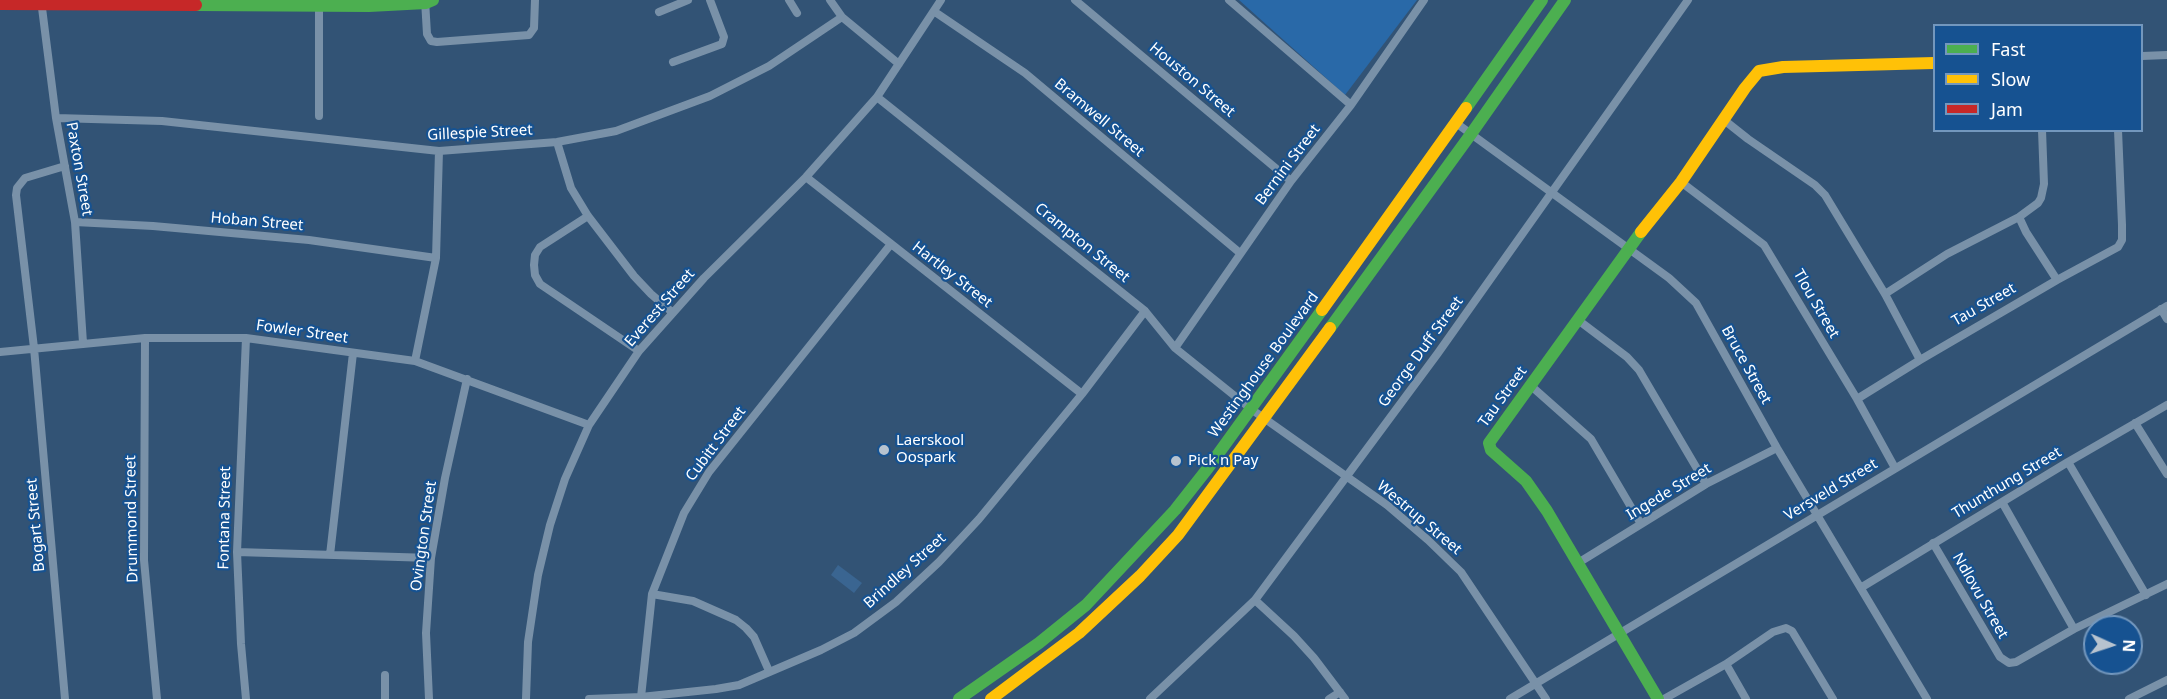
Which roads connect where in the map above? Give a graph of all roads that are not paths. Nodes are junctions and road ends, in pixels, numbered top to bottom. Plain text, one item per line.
1 (535, 0) edge
2 (688, 0) edge
3 (710, 0) edge
4 (789, 0) edge
5 (830, 0) edge
6 (941, 0) edge
7 (1075, 0) edge
8 (1229, 0) edge
9 (1424, 0) edge
10 (1542, 0) edge
11 (1565, 0) edge
12 (1688, 0) edge
13 (428, 1) edge
14 (42, 2) edge
15 (178, 3) edge
16 (319, 3) edge
17 (0, 4) edge
18 (658, 12) dead end
19 (934, 12) junction
20 (796, 13) dead end
21 (842, 17) junction
22 (2167, 55) edge
23 (2143, 56) edge
24 (673, 62) dead end
25 (1933, 63) edge
26 (899, 64) junction
27 (877, 97) junction
28 (1351, 105) junction
29 (319, 116) dead end
30 (56, 118) junction
31 (1724, 120) junction
32 (1456, 123) junction
33 (2042, 132) edge
34 (2118, 132) edge
35 (1471, 134) junction
36 (557, 141) junction
37 (440, 151) junction
38 (65, 166) junction
39 (806, 177) junction
40 (1291, 181) junction
41 (1682, 182) junction
42 (1550, 192) junction
43 (588, 216) junction
44 (2019, 217) junction
45 (75, 222) junction
46 (891, 244) junction
47 (1628, 249) junction
48 (1240, 253) junction
49 (436, 258) junction
50 (2057, 280) junction
51 (1885, 294) junction
52 (2164, 308) edge
53 (1145, 311) junction
54 (673, 313) junction
55 (2167, 319) edge
56 (1578, 320) junction
57 (145, 338) junction
58 (246, 338) junction
59 (83, 343) junction
60 (34, 348) junction
61 (1175, 348) junction
62 (639, 351) junction
63 (0, 352) edge
64 (352, 352) junction
65 (1920, 360) junction
66 (415, 361) junction
67 (467, 379) junction
68 (1530, 385) junction
69 (1082, 394) junction
70 (1857, 399) junction
71 (2167, 405) edge
72 (1251, 409) junction
73 (1263, 417) junction
74 (2135, 423) junction
75 (589, 425) junction
76 (1777, 448) junction
77 (2068, 462) junction
78 (1895, 468) junction
79 (2167, 474) edge
80 (1346, 478) junction
81 (1706, 484) junction
82 (2002, 502) junction
83 (1818, 514) junction
84 (1641, 524) junction
85 (1933, 543) junction
86 (237, 552) junction
87 (330, 555) junction
88 (432, 558) junction
89 (1578, 563) junction
90 (2167, 584) edge
91 (1862, 587) junction
92 (652, 594) junction
93 (2146, 595) junction
94 (1255, 600) junction
95 (2074, 629) junction
96 (1618, 633) junction
97 (1726, 664) junction
98 (769, 672) junction
99 (385, 675) dead end
100 (2167, 680) edge
101 (1536, 682) junction
102 (1343, 695) edge
103 (641, 697) junction
104 (65, 699) edge
105 (157, 699) edge
106 (246, 699) edge
107 (385, 699) edge
108 (429, 699) edge
109 (526, 699) edge
110 (589, 699) edge
111 (959, 699) edge
112 (991, 699) edge
113 (1150, 699) edge
114 (1329, 699) edge
115 (1510, 699) edge
116 (1546, 699) edge
117 (1658, 699) edge
118 (1664, 699) edge
119 (1746, 699) edge
120 (1833, 699) edge
121 (1927, 699) edge
122 (2129, 699) edge

1 - 13 street
2 - 18 street
3 - 24 street
4 - 20 street
5 - 21 street
6 - 19 street, Everest Street
7 - 40 street, Houston Street
8 - 28 street
9 - 28 street, Bernini Street
10 - 32 street, Westinghouse Boulevard
11 - 35 street, Westinghouse Boulevard
12 - 42 street, George Duff Street
13 - 16 street
14 - 15 street
14 - 17 street
14 - 30 street, Paxton Street
15 - 16 street
16 - 29 street
19 - 26 street, Everest Street
19 - 48 street, Bramwell Street
21 - 26 street
21 - 36 street, Gillespie Street
22 - 23 street
25 - 31 street, Tau Street
26 - 27 street, Everest Street
27 - 39 street, Everest Street
27 - 53 street, Crampton Street
28 - 40 street, Bernini Street
30 - 37 street, Gillespie Street
30 - 38 street, Paxton Street
31 - 41 street, Tau Street
31 - 51 street
32 - 35 street, Bruce Street
32 - 72 street, Westinghouse Boulevard
33 - 44 street
34 - 50 street, Tau Street
35 - 42 street, Bruce Street
35 - 73 street, Westinghouse Boulevard
36 - 37 street, Gillespie Street
36 - 43 street
37 - 49 street
38 - 45 street, Paxton Street
38 - 60 street, Bogart Street
39 - 46 street, Hartley Street
39 - 54 street, Everest Street
40 - 48 street, Bernini Street
41 - 47 street, Tau Street
41 - 70 street, Tlou Street
42 - 47 street, Bruce Street
42 - 80 street, George Duff Street
43 - 54 street
43 - 62 street
44 - 50 street
44 - 51 street
45 - 49 street, Hoban Street
45 - 59 street, Paxton Street
46 - 69 street, Hartley Street
46 - 92 street, Cubitt Street
47 - 56 street, Tau Street
47 - 76 street, Bruce Street
48 - 61 street, Bernini Street
49 - 66 street
50 - 65 street, Tau Street
51 - 65 street
52 - 55 street
52 - 78 street, Versveld Street
53 - 61 street, Crampton Street
53 - 69 street, Brindley Street
54 - 62 street, Everest Street
56 - 68 street, Tau Street
56 - 81 street
57 - 58 street, Fowler Street
57 - 59 street, Fowler Street
57 - 105 street, Drummond Street
58 - 64 street, Fowler Street
58 - 86 street, Fontana Street
59 - 60 street, Fowler Street
60 - 63 street, Fowler Street
60 - 104 street, Bogart Street
61 - 72 street, Crampton Street
62 - 75 street, Everest Street
64 - 66 street, Fowler Street
64 - 87 street
65 - 70 street, Tau Street
66 - 67 street, Fowler Street
67 - 75 street, Fowler Street
67 - 88 street, Ovington Street
68 - 84 street
68 - 89 street, Tau Street
69 - 98 street, Brindley Street
70 - 78 street, Tlou Street
71 - 74 street, Thunthung Street
72 - 73 street, Crampton Street
72 - 111 street, Westinghouse Boulevard
73 - 80 street, Westrup Street
73 - 112 street, Westinghouse Boulevard
74 - 77 street, Thunthung Street
74 - 79 street
75 - 109 street, Everest Street
76 - 81 street, Ingede Street
76 - 83 street, Bruce Street
77 - 82 street, Thunthung Street
77 - 93 street
78 - 83 street, Versveld Street
80 - 94 street, George Duff Street
80 - 101 street, Westrup Street
81 - 84 street, Ingede Street
82 - 85 street, Thunthung Street
82 - 95 street
83 - 91 street, Bruce Street
83 - 96 street, Versveld Street
84 - 89 street, Ingede Street
85 - 91 street, Thunthung Street
85 - 95 street, Ndlovu Street
86 - 87 street
86 - 106 street, Fontana Street
87 - 88 street
88 - 108 street, Ovington Street
89 - 96 street, Tau Street
90 - 93 street, Ndlovu Street
91 - 121 street, Bruce Street
92 - 98 street
92 - 103 street, Cubitt Street
93 - 95 street, Ndlovu Street
94 - 102 street
94 - 113 street, George Duff Street
96 - 101 street, Versveld Street
96 - 117 street, Tau Street
97 - 118 street
97 - 119 street
97 - 120 street
98 - 103 street, Brindley Street
99 - 107 street
100 - 122 street
101 - 115 street, Versveld Street
101 - 116 street, Westrup Street
102 - 114 street
103 - 110 street, Brindley Street

